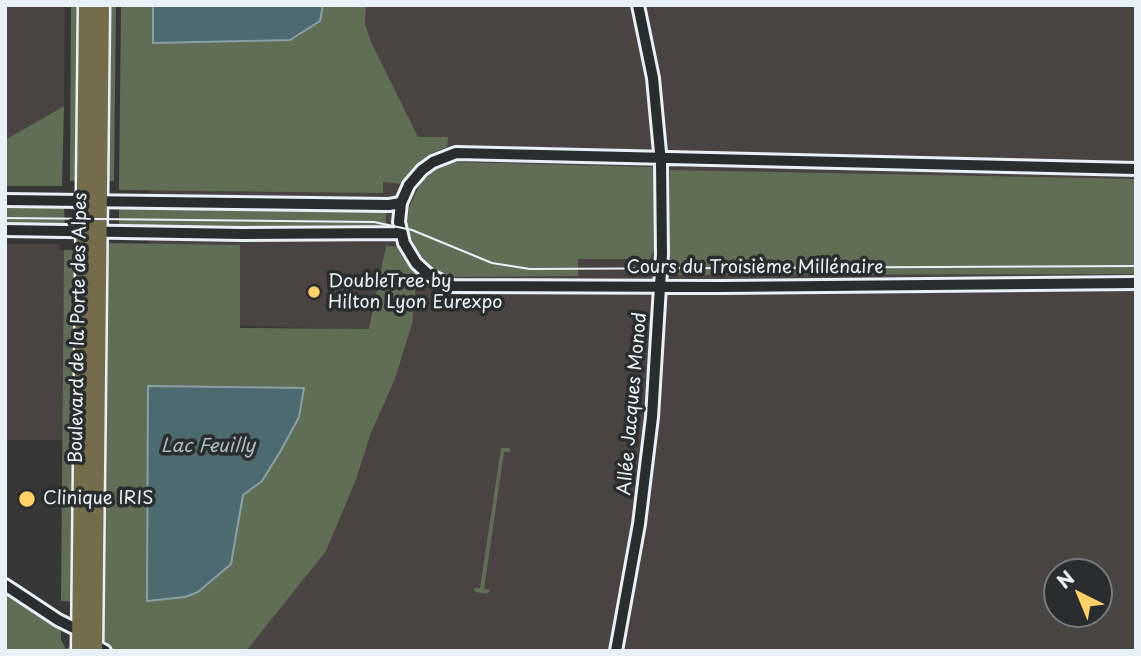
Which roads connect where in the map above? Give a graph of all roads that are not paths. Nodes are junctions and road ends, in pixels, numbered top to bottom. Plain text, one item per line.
1 (87, 5) edge
2 (101, 5) edge
3 (638, 5) edge
4 (661, 158) junction
5 (1136, 169) edge
6 (5, 200) edge
7 (92, 201) junction
8 (401, 203) junction
9 (5, 230) edge
10 (92, 232) junction
11 (400, 233) junction
12 (1136, 283) edge
13 (660, 286) junction
14 (5, 585) edge
15 (80, 631) junction
16 (93, 649) edge
17 (616, 651) edge

1 - 7 main road, Boulevard de la Porte des Alpes
2 - 7 main road, Boulevard de la Porte des Alpes
3 - 4 street, Allée Jacques Monod
4 - 5 street
4 - 8 street
4 - 13 street, Allée Jacques Monod
6 - 7 street
7 - 8 street
7 - 10 main road, Boulevard de la Porte des Alpes
8 - 11 street
9 - 10 street
10 - 11 street
10 - 15 main road, Boulevard de la Porte des Alpes
10 - 16 main road, Boulevard de la Porte des Alpes
11 - 13 street, Cours du Troisième Millénaire
12 - 13 street, Cours du Troisième Millénaire
13 - 17 street, Allée Jacques Monod
14 - 15 street
15 - 16 main road, Boulevard de la Porte des Alpes

